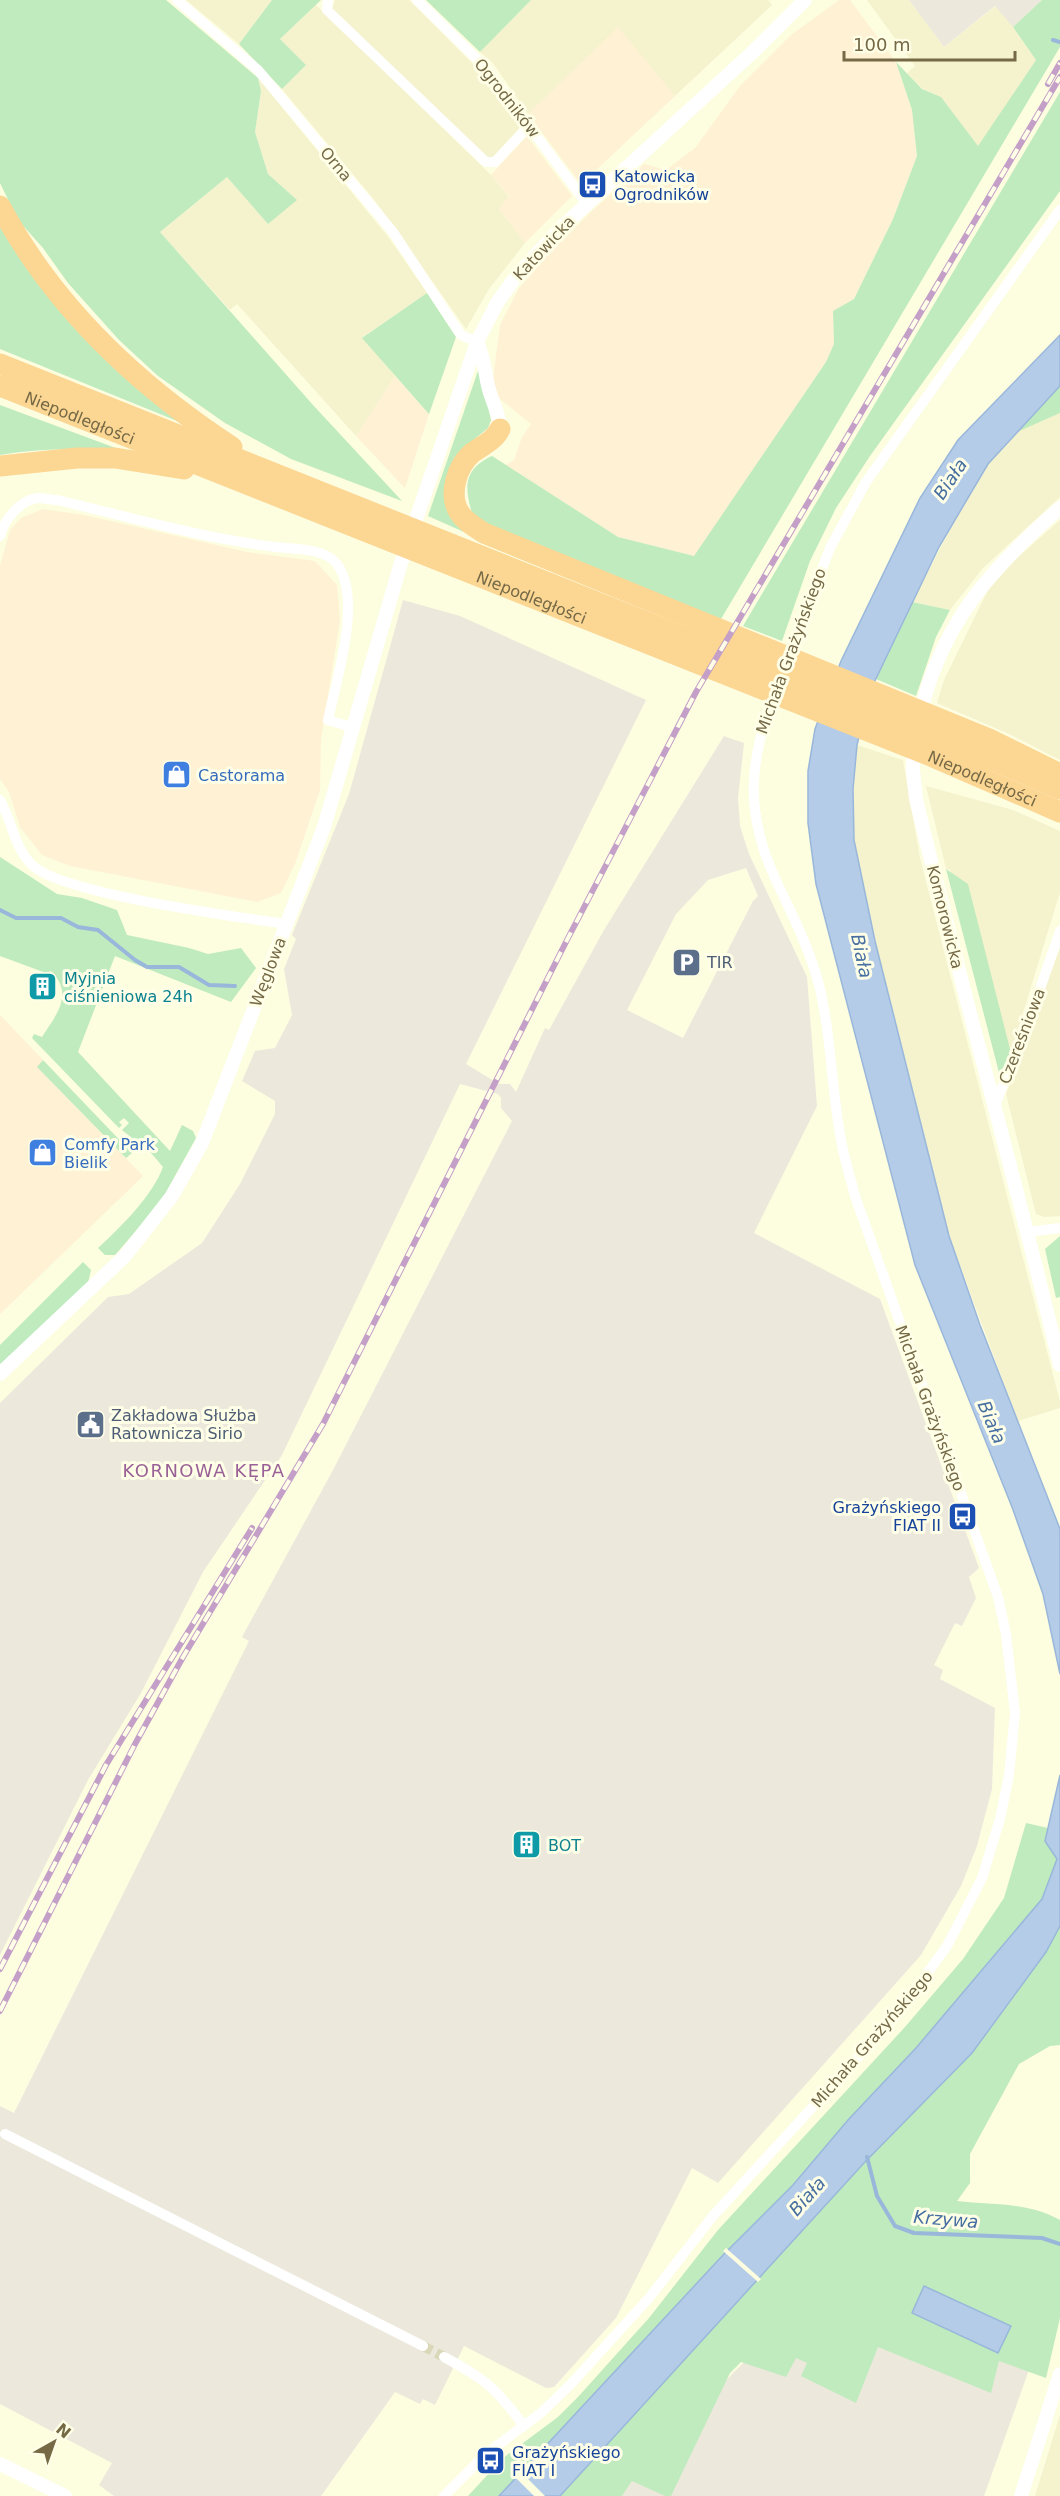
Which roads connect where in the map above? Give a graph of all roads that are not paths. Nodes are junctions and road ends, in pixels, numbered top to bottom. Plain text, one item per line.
1 (177, 0) edge
2 (328, 0) edge
3 (417, 0) edge
4 (805, 0) edge
5 (529, 126) junction
6 (587, 204) junction
7 (0, 206) edge
8 (1060, 210) edge
9 (477, 342) junction
10 (0, 364) edge
11 (0, 386) edge
12 (500, 429) joint
13 (0, 466) edge
14 (273, 473) junction
15 (223, 476) junction
16 (421, 504) joint
17 (1060, 508) edge
18 (398, 533) junction
19 (0, 536) edge
20 (670, 631) junction
21 (354, 728) junction
22 (938, 739) junction
23 (1060, 774) edge
24 (1060, 789) edge
25 (0, 800) edge
26 (1060, 812) edge
27 (286, 924) junction
28 (1060, 931) edge
29 (995, 1105) junction
30 (1060, 1228) edge
31 (1028, 1232) junction
32 (1060, 1365) edge
33 (0, 1374) edge
34 (5, 2134) dead end
35 (423, 2346) tunnel mouth
36 (444, 2357) tunnel mouth
37 (1060, 2374) edge
38 (524, 2426) junction
39 (0, 2464) edge
40 (65, 2496) edge
41 (444, 2496) edge
42 (1021, 2496) edge

1 - 9 street, Orna
2 - 5 street
3 - 5 street, Ogrodników
4 - 6 street, Katowicka
5 - 6 street, Ogrodników
6 - 9 street, Katowicka
7 - 14 highway
8 - 38 street, Michała Grażyńskiego
9 - 12 street
9 - 16 street, Katowicka
10 - 14 highway, Niepodległości
11 - 15 highway, Niepodległości
12 - 20 highway
13 - 15 highway
14 - 18 highway, Niepodległości
15 - 18 highway, Niepodległości
16 - 21 street, Węglowa
17 - 29 street, Komorowicka
18 - 20 highway, Niepodległości
19 - 21 street
20 - 22 highway, Niepodległości
21 - 27 street, Węglowa
22 - 23 highway
22 - 24 highway, Niepodległości
22 - 26 highway, Niepodległości
25 - 27 street
27 - 33 street, Węglowa
28 - 29 street, Czereśniowa
29 - 31 street, Komorowicka
30 - 31 street
31 - 32 street, Komorowicka
34 - 35 street
36 - 38 street
37 - 42 street
38 - 41 street, Michała Grażyńskiego
39 - 40 street

